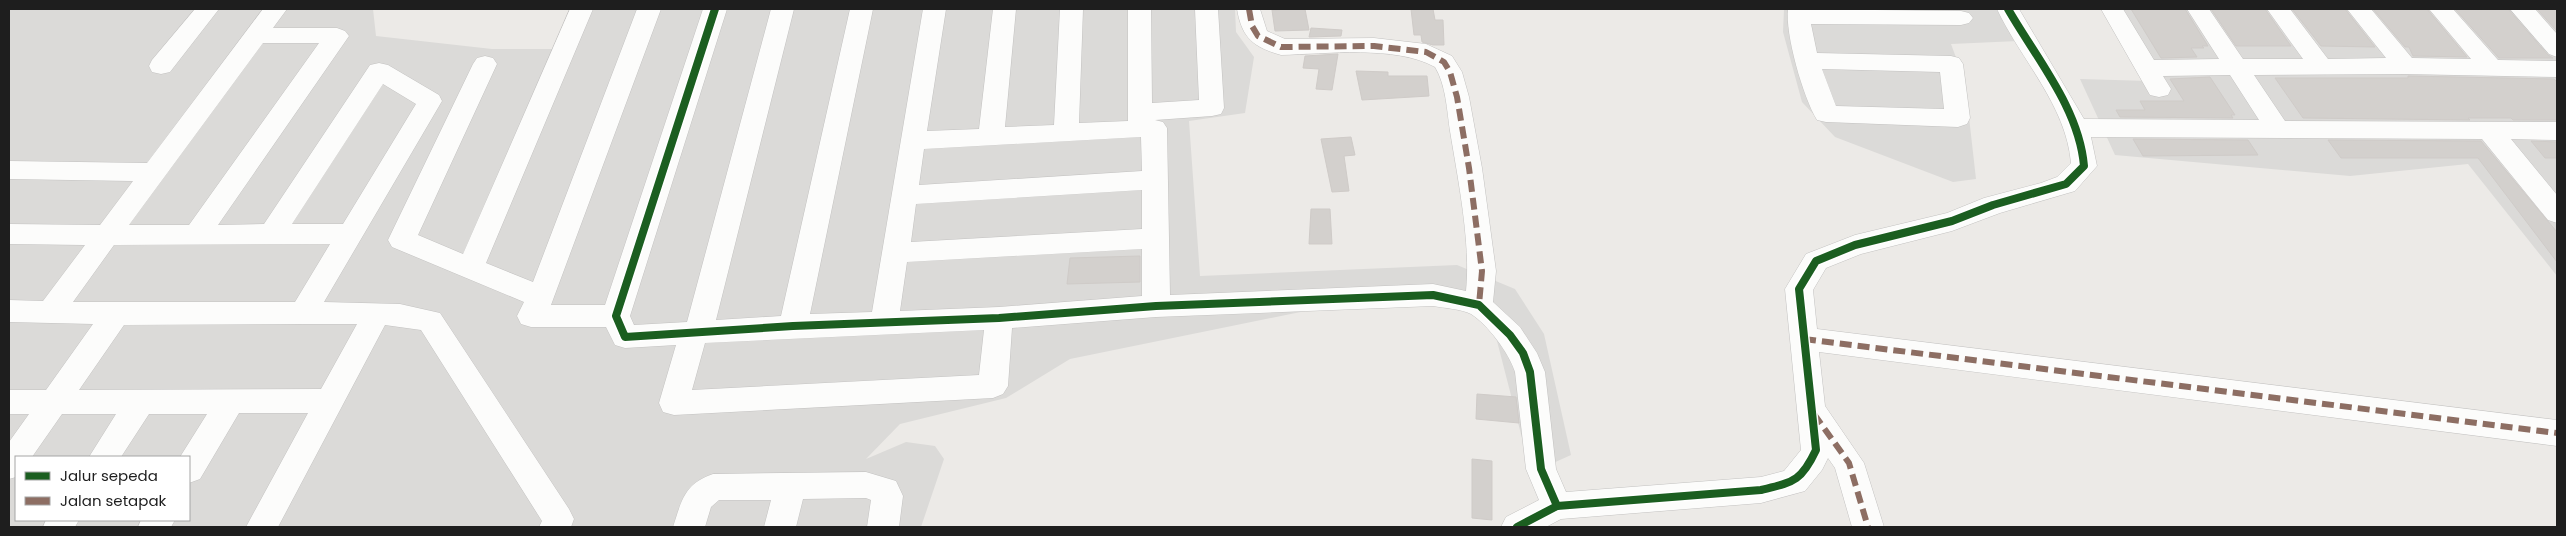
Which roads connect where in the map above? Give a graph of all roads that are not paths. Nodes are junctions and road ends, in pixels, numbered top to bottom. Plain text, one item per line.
1 (207, 9) edge
2 (275, 9) edge
3 (581, 9) edge
4 (649, 9) edge
5 (715, 9) edge
6 (782, 9) edge
7 (861, 9) edge
8 (934, 9) edge
9 (1004, 9) edge
10 (1071, 9) edge
11 (1139, 9) edge
12 (1207, 9) edge
13 (1249, 9) edge
14 (2008, 9) edge
15 (2112, 9) edge
16 (2198, 9) edge
17 (2278, 9) edge
18 (2359, 9) edge
19 (2441, 9) edge
20 (2522, 9) edge
21 (1798, 13) edge
22 (1961, 18) dead end
23 (256, 35) junction
24 (2557, 49) edge
25 (1809, 61) junction
26 (485, 64) dead end
27 (161, 66) dead end
28 (2405, 66) junction
29 (2491, 67) junction
30 (2146, 68) junction
31 (2236, 68) junction
32 (2322, 68) junction
33 (2557, 69) edge
34 (2159, 90) dead end
35 (1140, 121) junction
36 (2276, 127) junction
37 (2077, 128) junction
38 (2488, 129) junction
39 (2557, 131) edge
40 (1066, 133) junction
41 (991, 137) junction
42 (913, 141) junction
43 (9, 170) edge
44 (154, 172) junction
45 (1154, 180) junction
46 (904, 195) junction
47 (2554, 206) edge
48 (9, 234) edge
49 (272, 234) junction
50 (350, 234) junction
51 (107, 235) junction
52 (196, 235) junction
53 (1155, 238) junction
54 (895, 253) junction
55 (470, 269) junction
56 (541, 297) junction
57 (1479, 305) junction
58 (1156, 306) junction
59 (9, 311) edge
60 (51, 311) junction
61 (303, 313) junction
62 (377, 313) junction
63 (116, 314) junction
64 (616, 316) junction
65 (999, 318) junction
66 (884, 324) junction
67 (793, 326) junction
68 (696, 334) junction
69 (1804, 339) junction
70 (330, 400) junction
71 (9, 402) edge
72 (54, 402) junction
73 (140, 402) junction
74 (230, 402) junction
75 (1810, 408) junction
76 (2557, 434) edge
77 (16, 456) edge
78 (105, 456) edge
79 (190, 468) edge
80 (790, 486) junction
81 (1557, 506) junction
82 (262, 527) edge
83 (555, 527) edge
84 (689, 527) edge
85 (780, 527) edge
86 (883, 527) edge
87 (1517, 527) edge
88 (1868, 527) edge

1 - 27 street
2 - 23 street
3 - 55 street
4 - 56 street
5 - 64 street
6 - 68 street
7 - 67 street
8 - 42 street
9 - 41 street
10 - 40 street
11 - 35 street
12 - 35 street
13 - 57 street
14 - 37 street
15 - 30 street
16 - 31 street
17 - 32 street
18 - 28 street
19 - 29 street
20 - 24 street
21 - 22 street
21 - 25 street
23 - 44 street
23 - 52 street
25 - 25 street
26 - 55 street
28 - 29 street
28 - 32 street
29 - 33 street
30 - 31 street
30 - 34 street
31 - 32 street
31 - 36 street
35 - 40 street
35 - 45 street
36 - 37 street
36 - 38 street
37 - 69 street
38 - 39 street
38 - 47 street
40 - 41 street
41 - 42 street
42 - 46 street
43 - 44 street
44 - 51 street
45 - 46 street
45 - 53 street
46 - 54 street
48 - 51 street
49 - 50 street
49 - 50 street
49 - 52 street
50 - 61 street
51 - 52 street
51 - 60 street
53 - 54 street
53 - 58 street
54 - 66 street
55 - 56 street
56 - 64 street
57 - 58 street
57 - 81 street
58 - 65 street
59 - 60 street
60 - 63 street
61 - 62 street
61 - 63 street
62 - 70 street
62 - 83 street
63 - 72 street
64 - 68 street
65 - 66 street
65 - 68 street
66 - 67 street
67 - 68 street
69 - 75 street
69 - 76 street
70 - 74 street
70 - 82 street
71 - 72 street
72 - 73 street
72 - 77 street
73 - 74 street
73 - 78 street
74 - 79 street
75 - 81 street
75 - 88 street
80 - 84 street
80 - 85 street
80 - 86 street
81 - 87 street

